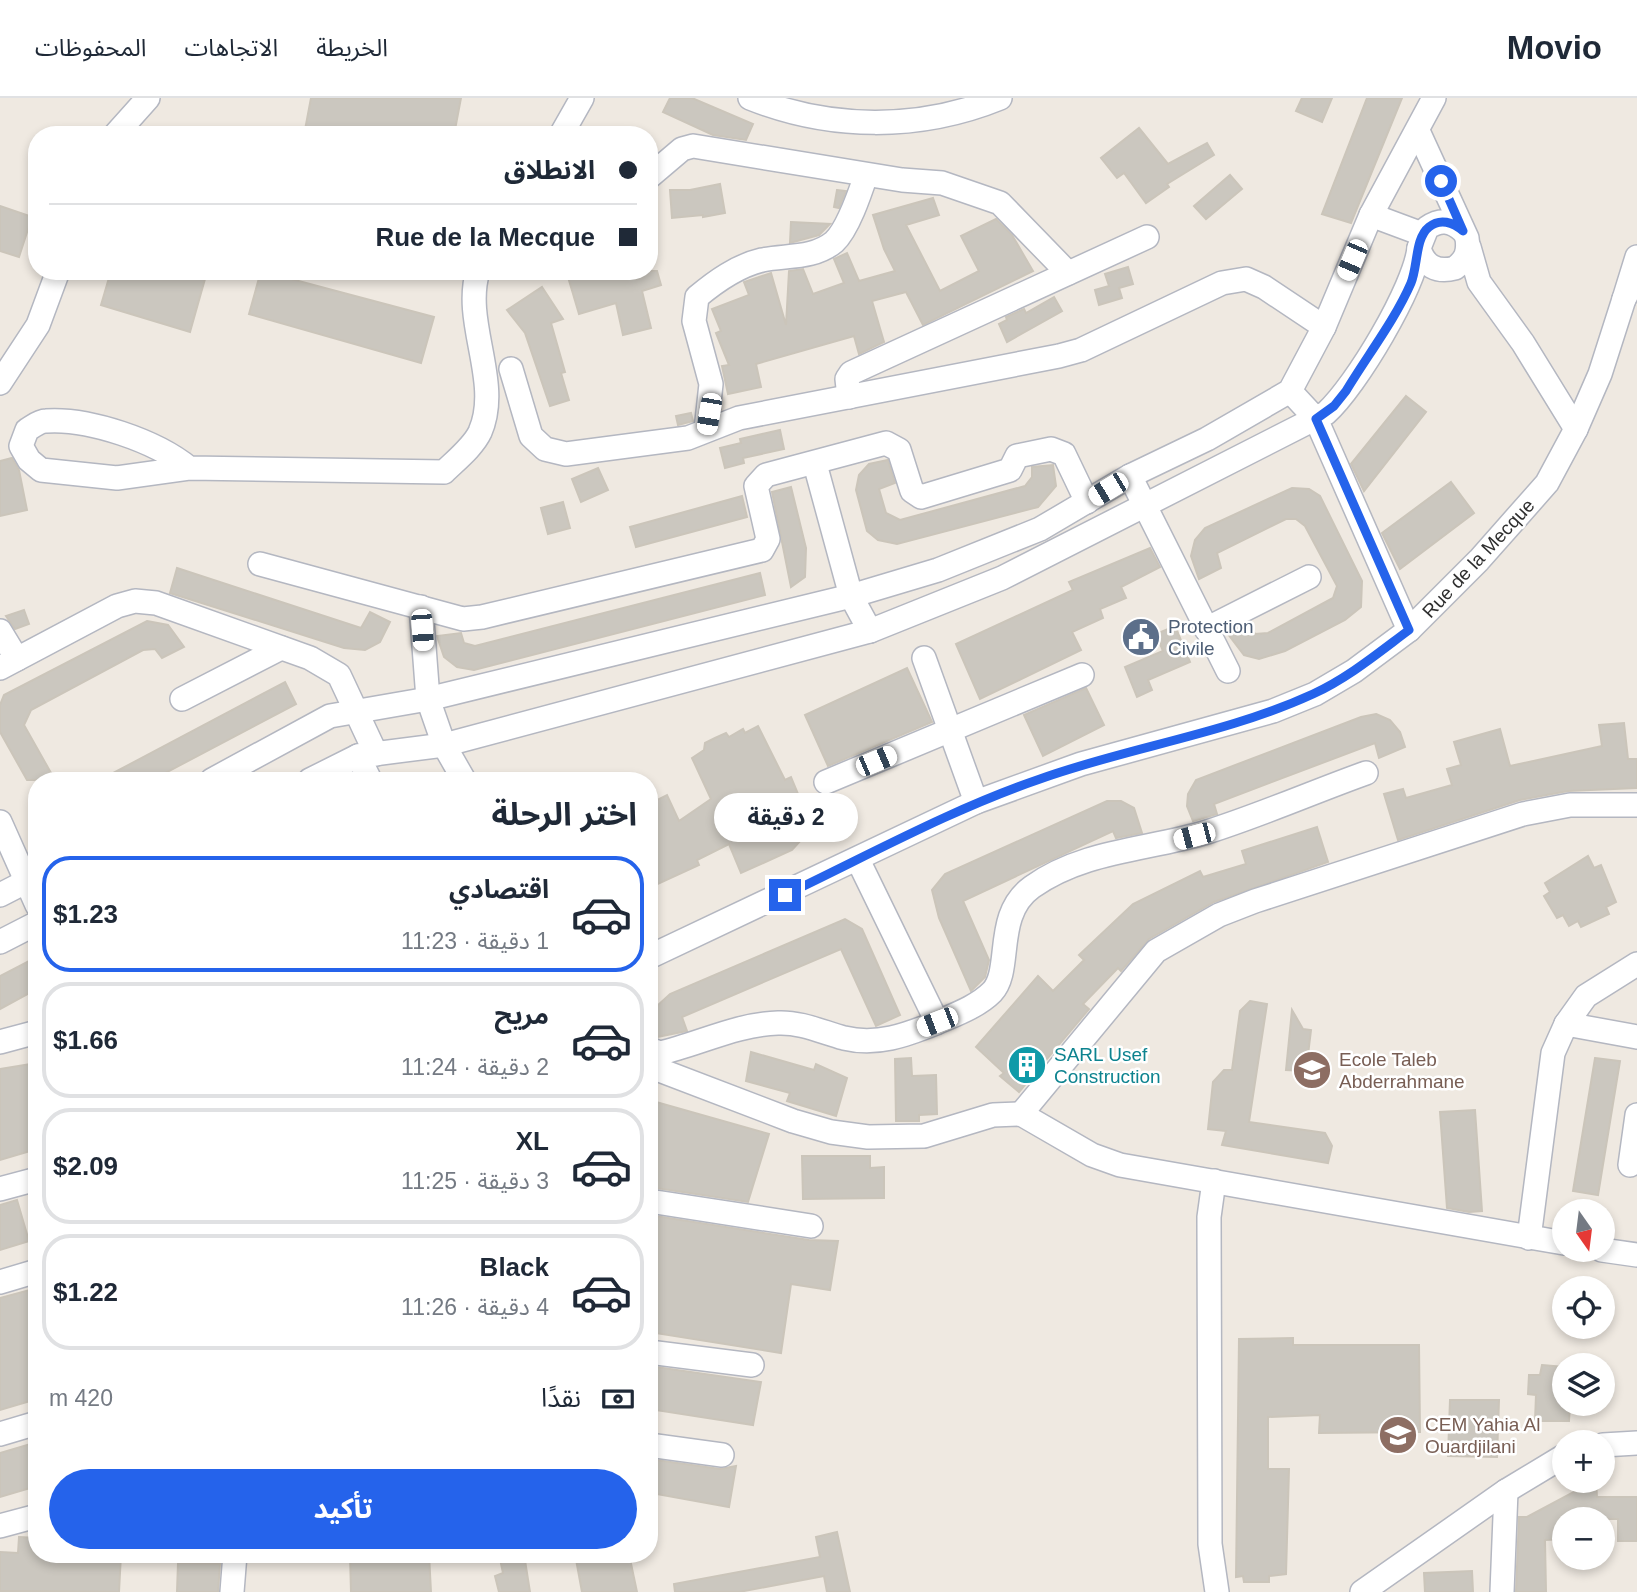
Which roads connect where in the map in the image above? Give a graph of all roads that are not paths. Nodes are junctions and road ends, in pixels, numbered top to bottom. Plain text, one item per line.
1 (148, 98) edge
2 (582, 98) edge
3 (750, 98) edge
4 (1000, 98) edge
5 (1434, 98) edge
6 (123, 126) edge
7 (566, 126) edge
8 (1419, 131) junction
9 (658, 169) edge
10 (866, 175) junction
11 (1371, 215) junction
12 (1147, 237) dead end
13 (1466, 239) junction
14 (1421, 241) junction
15 (1637, 257) edge
16 (1442, 270) junction
17 (1068, 273) junction
18 (1637, 276) edge
19 (55, 280) edge
20 (478, 280) edge
21 (1479, 282) junction
22 (1410, 285) junction
23 (1624, 299) junction
24 (1324, 327) junction
25 (511, 369) dead end
26 (0, 383) edge
27 (1290, 390) junction
28 (849, 397) junction
29 (1316, 419) junction
30 (1576, 429) junction
31 (706, 430) junction
32 (815, 464) junction
33 (189, 468) junction
34 (1130, 476) junction
35 (1087, 502) junction
36 (1143, 508) junction
37 (260, 564) dead end
38 (1309, 577) dead end
39 (851, 596) junction
40 (421, 607) junction
41 (1206, 629) junction
42 (1409, 630) junction
43 (0, 631) edge
44 (870, 631) junction
45 (281, 648) junction
46 (925, 658) dead end
47 (9, 664) edge
48 (1228, 671) dead end
49 (1082, 676) dead end
50 (181, 699) dead end
51 (428, 699) junction
52 (358, 711) junction
53 (951, 730) junction
54 (444, 744) junction
55 (367, 755) junction
56 (227, 772) edge
57 (328, 772) edge
58 (369, 772) edge
59 (460, 772) edge
60 (1366, 773) dead end
61 (825, 782) dead end
62 (976, 802) junction
63 (1637, 805) edge
64 (0, 822) edge
65 (858, 860) junction
66 (28, 873) edge
67 (28, 881) edge
68 (0, 895) edge
69 (28, 928) edge
70 (0, 942) edge
71 (658, 953) edge
72 (1637, 964) edge
73 (937, 1022) junction
74 (1566, 1024) junction
75 (28, 1034) edge
76 (1637, 1037) edge
77 (0, 1042) edge
78 (658, 1052) edge
79 (658, 1069) edge
80 (1021, 1114) junction
81 (1637, 1115) edge
82 (1630, 1165) dead end
83 (28, 1181) edge
84 (1214, 1181) junction
85 (0, 1189) edge
86 (658, 1202) edge
87 (811, 1226) dead end
88 (1530, 1238) junction
89 (1552, 1241) edge
90 (1615, 1252) edge
91 (1637, 1255) edge
92 (28, 1274) edge
93 (0, 1282) edge
94 (658, 1353) edge
95 (752, 1366) dead end
96 (28, 1426) edge
97 (0, 1434) edge
98 (1637, 1443) edge
99 (1615, 1444) edge
100 (658, 1446) edge
101 (722, 1455) dead end
102 (1552, 1463) edge
103 (1506, 1491) junction
104 (28, 1519) edge
105 (0, 1527) edge
106 (234, 1563) edge
107 (1382, 1584) edge
108 (232, 1592) edge
109 (1217, 1592) edge
110 (1362, 1592) edge
111 (1502, 1592) edge

1 - 6 street
2 - 7 street
3 - 4 street
5 - 8 street
8 - 11 street
8 - 13 street
9 - 10 street
10 - 17 street
10 - 31 street
11 - 14 street
11 - 24 street
12 - 17 street
13 - 14 street
13 - 16 street
13 - 21 street
14 - 16 street
14 - 22 street
15 - 23 street
16 - 21 street
16 - 22 street
17 - 28 street
18 - 23 street
19 - 26 street
20 - 33 street
21 - 30 street
22 - 29 street
23 - 30 street, Rue de la Mecque
24 - 27 street
24 - 28 street
25 - 31 street
27 - 29 street
27 - 34 street
28 - 31 street
29 - 36 street
29 - 42 street
30 - 42 street, Rue de la Mecque
32 - 35 street
32 - 39 street
32 - 40 street
33 - 33 street
34 - 35 street
34 - 36 street
35 - 39 street
36 - 41 street
36 - 44 street
37 - 40 street
38 - 41 street
39 - 44 street
39 - 51 street
40 - 51 street
41 - 48 street
42 - 62 street, Rue de la Mecque
43 - 47 street
44 - 54 street
45 - 47 street
45 - 50 street
45 - 52 street
46 - 53 street
49 - 53 street
51 - 52 street
51 - 54 street
52 - 55 street
52 - 56 street
53 - 61 street
53 - 62 street
54 - 55 street
54 - 59 street
55 - 57 street
55 - 58 street
60 - 73 street
62 - 65 street, Rue de la Mecque
63 - 80 street
64 - 66 street
65 - 71 street, Rue de la Mecque
65 - 73 street
67 - 68 street
69 - 70 street
72 - 74 street
73 - 78 street
74 - 76 street
74 - 88 street
75 - 77 street
79 - 80 street
80 - 84 street
81 - 82 street
83 - 85 street
84 - 88 street
84 - 109 street
86 - 87 street
88 - 89 street
90 - 91 street
92 - 93 street
94 - 95 street
96 - 97 street
98 - 99 street
100 - 101 street
102 - 103 street
103 - 107 street
103 - 111 street
104 - 105 street
106 - 108 street
107 - 110 street

